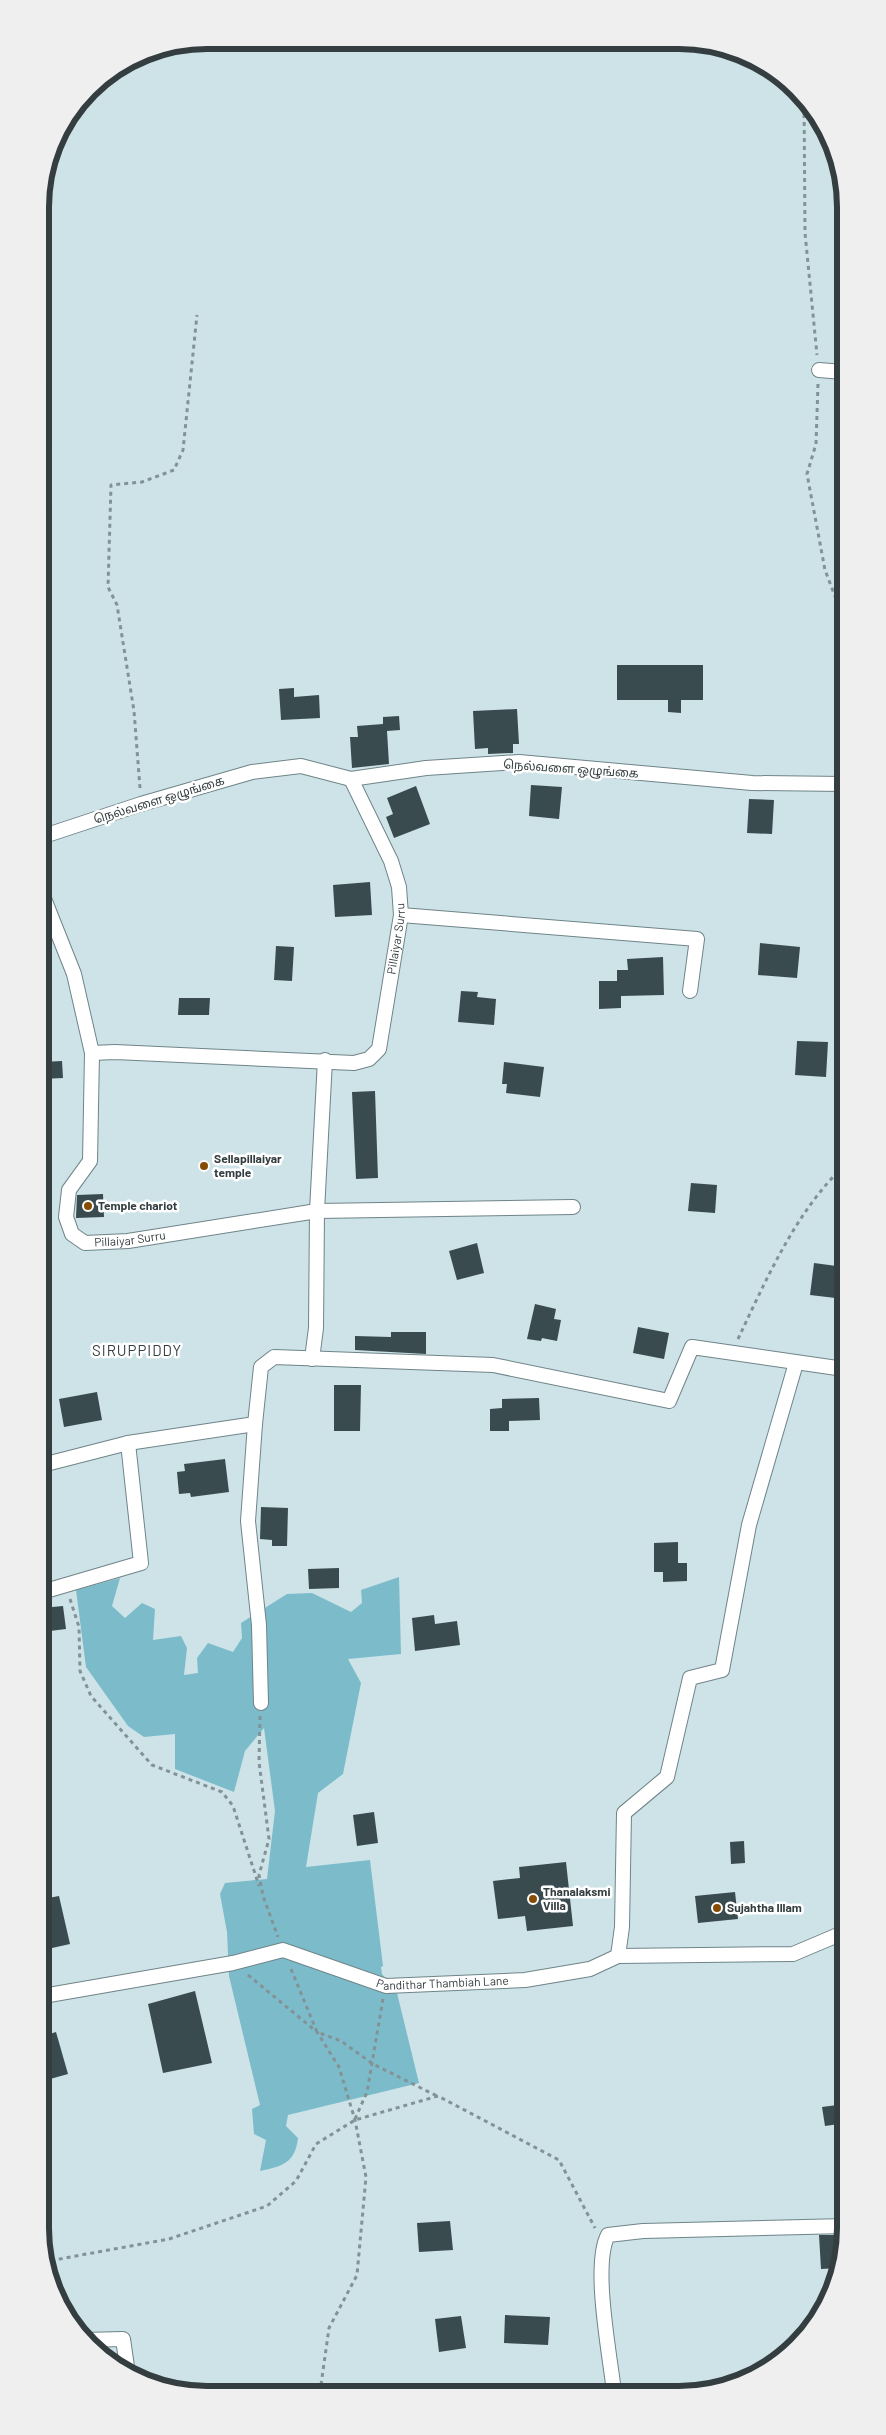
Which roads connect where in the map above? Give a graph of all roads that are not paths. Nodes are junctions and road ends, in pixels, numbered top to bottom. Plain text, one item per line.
1 (819, 370) dead end
2 (837, 372) edge
3 (351, 779) junction
4 (837, 784) edge
5 (49, 834) edge
6 (49, 911) edge
7 (401, 916) junction
8 (690, 991) dead end
9 (92, 1053) junction
10 (325, 1060) junction
11 (573, 1207) dead end
12 (317, 1211) junction
13 (312, 1359) junction
14 (796, 1362) junction
15 (837, 1368) edge
16 (255, 1424) junction
17 (128, 1443) junction
18 (49, 1463) edge
19 (49, 1590) edge
20 (261, 1703) road end
21 (837, 1935) edge
22 (618, 1956) junction
23 (49, 1995) edge
24 (837, 2226) edge
25 (94, 2339) edge
26 (127, 2364) edge
27 (613, 2386) edge

1 - 2 street
3 - 4 street, நெல்வளை ஒழுங்கை
3 - 5 street, நெல்வளை ஒழுங்கை
3 - 7 street, Pillaiyar Surru
6 - 9 street, Pillaiyar Surru
7 - 8 street
7 - 10 street, Pillaiyar Surru
9 - 10 street, Pillaiyar Surru
9 - 12 street, Pillaiyar Surru
10 - 12 street
11 - 12 street, Pillaiyar Surru
12 - 13 street
13 - 14 street
13 - 16 street
14 - 15 street
14 - 22 street
16 - 17 street
16 - 20 street
17 - 18 street
17 - 19 street
21 - 22 street, Pandithar Thambiah Lane
22 - 23 street, Pandithar Thambiah Lane
24 - 27 street
25 - 26 street

